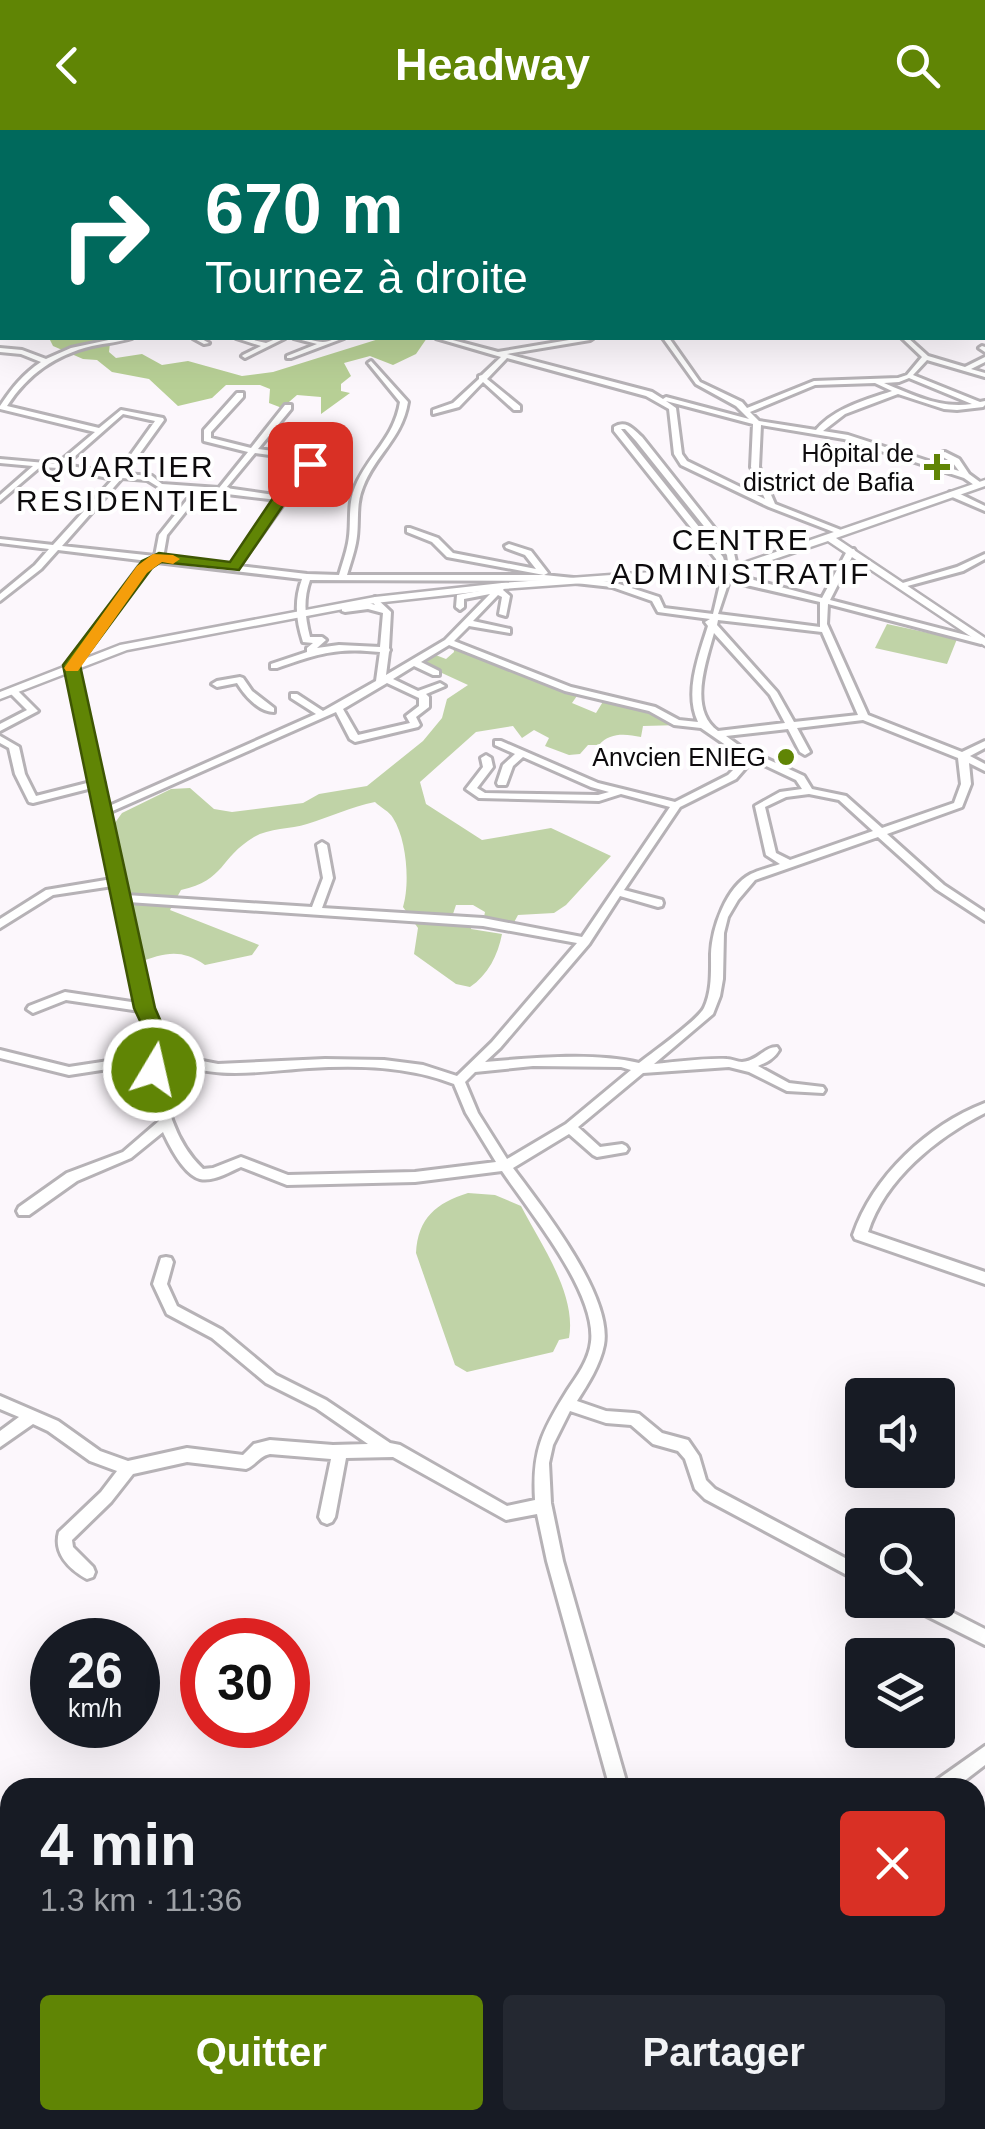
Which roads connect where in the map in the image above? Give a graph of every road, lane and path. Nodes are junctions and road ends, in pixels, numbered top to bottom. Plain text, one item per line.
1 (85, 340) edge
2 (200, 340) edge
3 (247, 340) edge
4 (277, 340) edge
5 (305, 340) edge
6 (335, 340) edge
7 (448, 340) edge
8 (467, 340) edge
9 (580, 340) edge
10 (668, 340) edge
11 (906, 340) edge
12 (458, 342) junction
13 (206, 343) dead end
14 (323, 344) junction
15 (266, 345) junction
16 (0, 350) edge
17 (502, 355) junction
18 (245, 356) dead end
19 (289, 357) dead end
20 (926, 357) junction
21 (985, 360) edge
22 (44, 361) junction
23 (371, 363) dead end
24 (952, 364) junction
25 (966, 368) junction
26 (936, 370) dead end
27 (985, 375) edge
28 (909, 376) junction
29 (481, 378) junction
30 (879, 383) junction
31 (0, 387) edge
32 (14, 391) junction
33 (899, 391) junction
34 (240, 394) dead end
35 (649, 394) junction
36 (982, 404) edge
37 (2, 408) edge
38 (288, 408) dead end
39 (517, 408) dead end
40 (436, 412) dead end
41 (746, 412) junction
42 (757, 423) junction
43 (101, 431) junction
44 (818, 432) junction
45 (258, 448) junction
46 (942, 454) dead end
47 (0, 462) edge
48 (60, 466) junction
49 (36, 467) junction
50 (118, 476) junction
51 (967, 476) junction
52 (982, 484) edge
53 (199, 490) junction
54 (222, 490) junction
55 (953, 494) junction
56 (280, 498) junction
57 (0, 499) edge
58 (772, 505) junction
59 (985, 509) edge
60 (410, 530) dead end
61 (842, 532) junction
62 (829, 537) junction
63 (0, 540) edge
64 (56, 546) junction
65 (509, 546) dead end
66 (851, 551) junction
67 (985, 556) edge
68 (159, 558) junction
69 (234, 567) junction
70 (544, 573) junction
71 (728, 574) junction
72 (307, 576) junction
73 (343, 576) junction
74 (557, 578) junction
75 (589, 581) junction
76 (900, 584) junction
77 (499, 588) junction
78 (0, 598) edge
79 (375, 600) junction
80 (824, 602) junction
81 (661, 604) junction
82 (460, 606) dead end
83 (346, 609) dead end
84 (299, 614) junction
85 (388, 614) junction
86 (503, 614) dead end
87 (713, 616) junction
88 (877, 616) junction
89 (468, 623) junction
90 (824, 623) junction
91 (507, 631) dead end
92 (448, 642) junction
93 (983, 642) edge
94 (386, 650) junction
95 (306, 653) junction
96 (413, 662) junction
97 (72, 665) junction
98 (274, 666) dead end
99 (436, 673) dead end
100 (383, 679) junction
101 (217, 684) dead end
102 (440, 686) dead end
103 (14, 692) junction
104 (418, 694) junction
105 (0, 696) edge
106 (338, 708) junction
107 (323, 715) junction
108 (864, 717) junction
109 (792, 724) junction
110 (704, 725) junction
111 (0, 728) edge
112 (718, 734) junction
113 (0, 739) edge
114 (498, 742) dead end
115 (985, 744) edge
116 (740, 750) junction
117 (805, 752) dead end
118 (522, 753) junction
119 (963, 756) junction
120 (486, 758) dead end
121 (985, 768) edge
122 (99, 783) junction
123 (502, 784) dead end
124 (809, 791) junction
125 (622, 792) junction
126 (676, 805) junction
127 (105, 811) junction
128 (880, 834) junction
129 (322, 845) dead end
130 (787, 863) junction
131 (115, 882) junction
132 (617, 892) junction
133 (119, 898) junction
134 (658, 904) dead end
135 (316, 910) junction
136 (985, 917) edge
137 (0, 924) edge
138 (585, 941) junction
139 (145, 1008) junction
140 (33, 1009) dead end
141 (774, 1050) dead end
142 (0, 1054) edge
143 (171, 1055) junction
144 (152, 1059) junction
145 (746, 1066) junction
146 (472, 1069) junction
147 (645, 1069) junction
148 (458, 1081) junction
149 (819, 1090) dead end
150 (985, 1108) edge
151 (164, 1123) junction
152 (570, 1127) junction
153 (622, 1149) dead end
154 (506, 1166) junction
155 (24, 1211) dead end
156 (166, 1262) dead end
157 (985, 1278) edge
158 (0, 1402) edge
159 (567, 1404) junction
160 (32, 1416) junction
161 (0, 1440) edge
162 (384, 1448) junction
163 (340, 1452) junction
164 (128, 1468) junction
165 (541, 1506) junction
166 (326, 1517) dead end
167 (845, 1566) edge
168 (87, 1572) dead end
169 (948, 1618) edge
170 (985, 1637) edge
171 (985, 1755) edge
172 (616, 1778) edge
173 (954, 1778) edge

1 - 22 street
2 - 13 street
3 - 15 street
4 - 15 street
5 - 14 street
6 - 14 street
7 - 12 street
8 - 12 street
9 - 17 street
10 - 41 street
11 - 20 street
12 - 17 street
14 - 19 street
15 - 18 street
16 - 22 street
17 - 29 street
17 - 35 street
20 - 24 street
20 - 28 street
21 - 25 street
22 - 32 street
23 - 73 street
24 - 25 street
24 - 26 street
25 - 27 street
28 - 30 street
28 - 36 street
29 - 39 street
29 - 40 street
30 - 33 street
30 - 41 street
31 - 32 street
32 - 37 street
33 - 36 street
33 - 44 street
34 - 45 street
35 - 42 street
35 - 58 street
37 - 43 street
38 - 45 street
41 - 42 street
42 - 44 street
42 - 58 street
43 - 48 street
43 - 50 street
44 - 51 street
45 - 54 street
45 - 56 street
46 - 51 street
47 - 49 street
48 - 49 street
48 - 50 street
49 - 57 street
50 - 53 street
50 - 64 street
51 - 52 street
52 - 55 main road
53 - 54 street
53 - 68 street
54 - 56 street
55 - 59 street
55 - 61 main road
56 - 69 street
58 - 61 street
60 - 70 street
61 - 62 main road
62 - 66 main road
62 - 71 main road
63 - 64 street
64 - 68 street
64 - 78 street
65 - 70 street
66 - 76 main road
66 - 80 street
67 - 76 street
68 - 69 street
68 - 97 street
69 - 72 street
70 - 74 street
71 - 71 street
71 - 75 main road
71 - 80 street
71 - 87 street
72 - 73 street
72 - 84 street
73 - 74 street
74 - 75 street
75 - 77 main road
75 - 81 street
76 - 93 main road
77 - 79 main road
77 - 82 street
77 - 86 street
77 - 89 street
79 - 84 main road
79 - 85 street
80 - 88 street
80 - 90 street
81 - 87 street
81 - 87 street
83 - 85 street
84 - 95 street
84 - 97 main road
85 - 94 street
87 - 90 street
87 - 109 street
87 - 110 street
88 - 90 street
88 - 93 street
89 - 91 street
89 - 92 street
90 - 108 street
92 - 96 street
92 - 110 street
94 - 95 street
94 - 100 street
95 - 98 street
96 - 99 street
96 - 100 street
97 - 103 main road
97 - 122 street
100 - 104 street
100 - 106 street
101 - 107 street
102 - 104 street
103 - 105 main road
103 - 111 street
104 - 106 street
106 - 107 street
107 - 127 street
108 - 109 street
108 - 119 street
109 - 112 street
109 - 117 street
110 - 112 street
112 - 116 street
113 - 122 street
114 - 118 street
115 - 119 street
116 - 124 street
116 - 126 street
118 - 123 street
118 - 125 street
119 - 121 street
119 - 128 street
120 - 125 street
122 - 127 street
124 - 128 street
124 - 130 street
125 - 126 street
126 - 132 street
127 - 131 street
128 - 130 street
128 - 136 street
129 - 135 street
130 - 147 street
131 - 133 street
131 - 137 street
132 - 134 street
132 - 138 street
133 - 135 street
133 - 139 street
135 - 138 street
138 - 146 street
139 - 140 street
139 - 143 street
141 - 145 street
142 - 144 street
143 - 144 street
143 - 148 street
144 - 151 street
145 - 147 street
145 - 149 street
146 - 147 street
146 - 148 street
147 - 152 street
148 - 154 street
150 - 157 street
151 - 154 street
151 - 155 street
152 - 153 street
152 - 154 street
154 - 159 street
156 - 162 street
158 - 160 street
159 - 165 street
159 - 167 street
160 - 161 street
160 - 164 street
162 - 163 street
162 - 165 street
163 - 164 street
163 - 166 street
164 - 168 street
165 - 172 street
169 - 170 street
171 - 173 street

